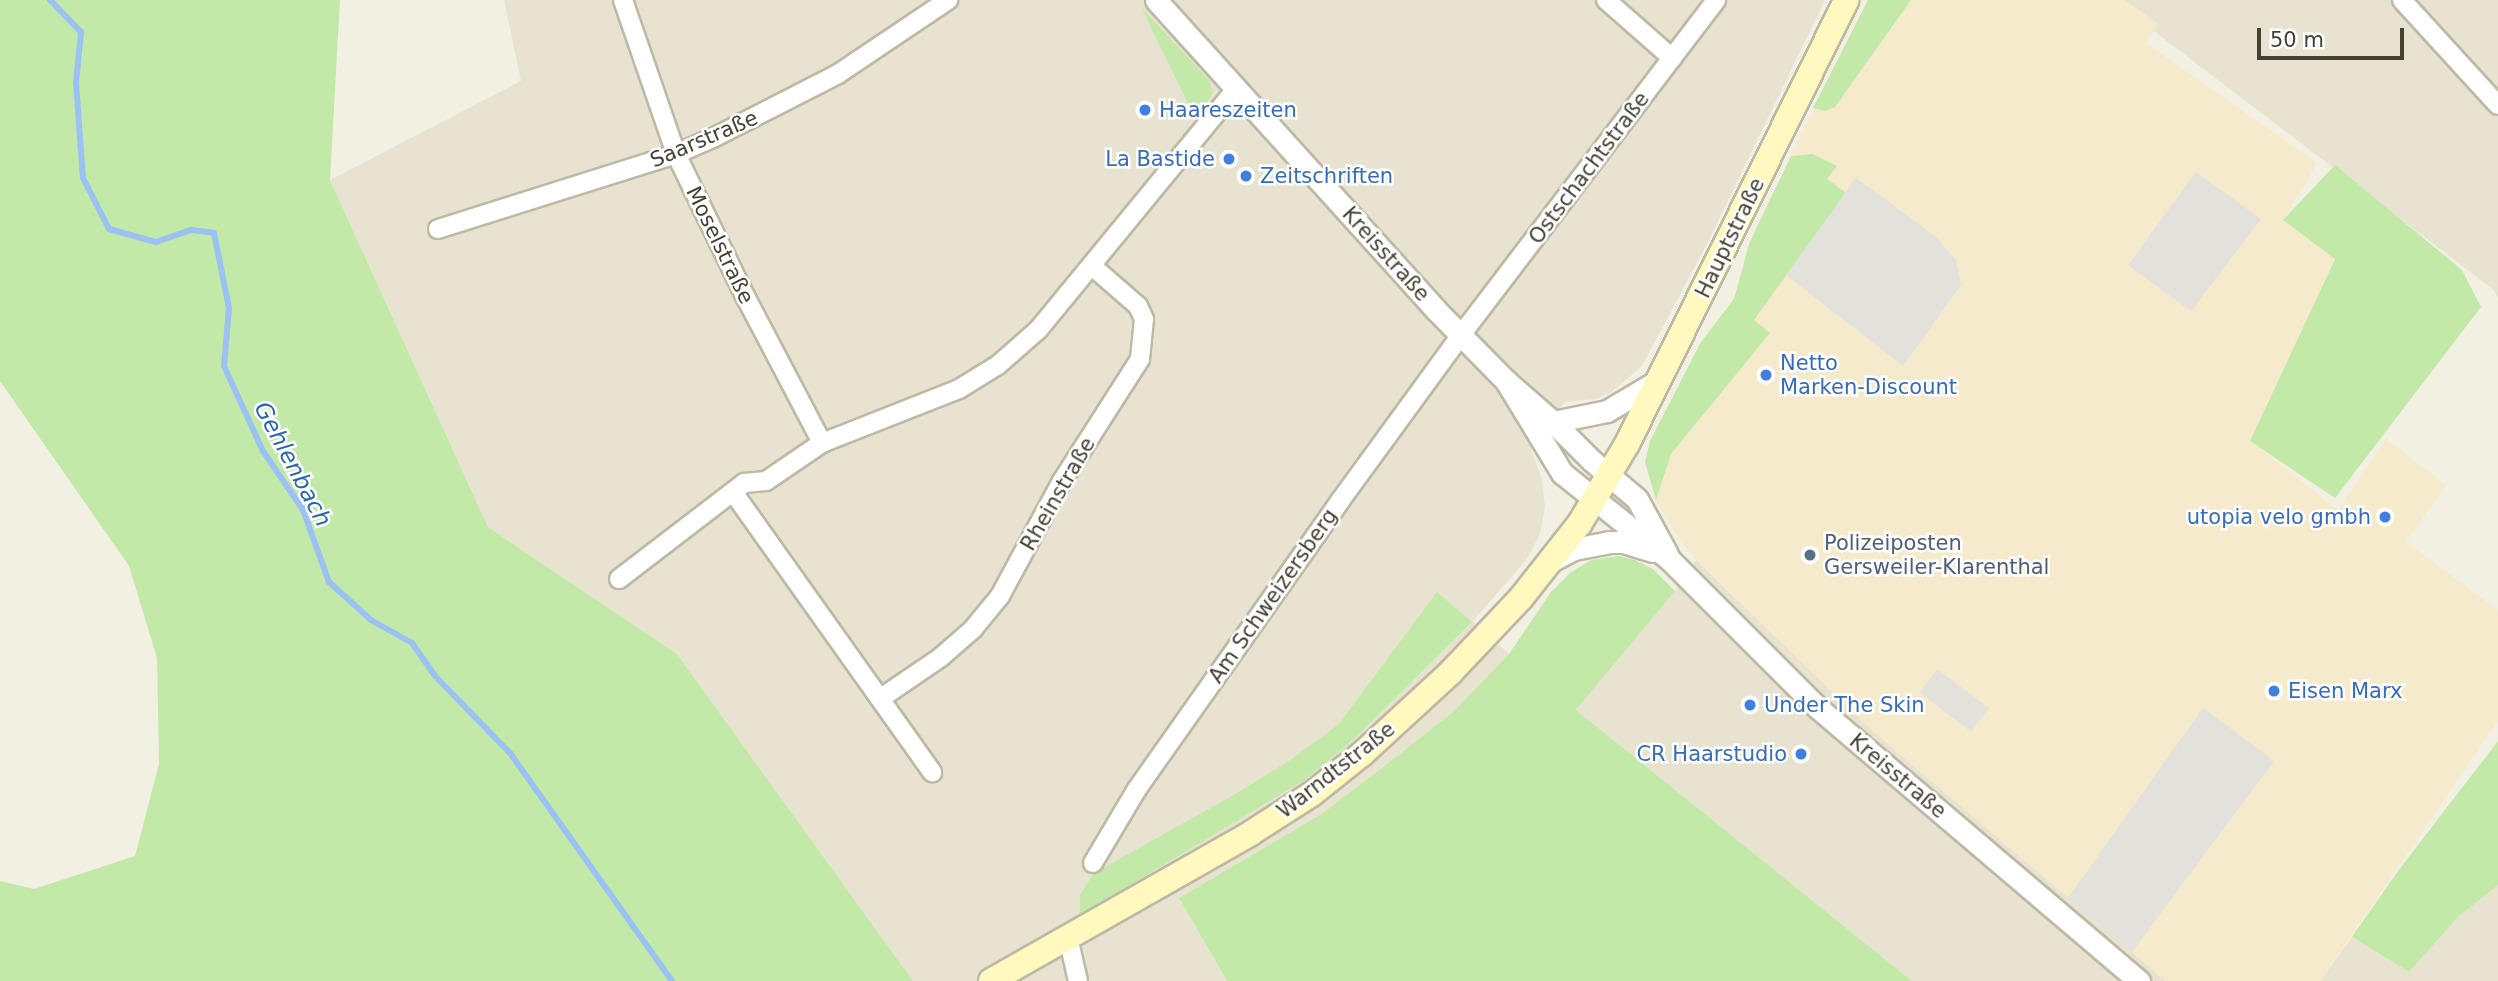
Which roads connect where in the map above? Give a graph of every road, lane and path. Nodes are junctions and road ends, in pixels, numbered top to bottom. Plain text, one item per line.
1 (623, 0) edge
2 (948, 0) edge
3 (1156, 0) edge
4 (1606, 0) edge
5 (1716, 0) edge
6 (1846, 0) edge
7 (2402, 0) edge
8 (1672, 58) junction
9 (1237, 88) junction
10 (2498, 105) edge
11 (676, 154) junction
12 (438, 229) dead end
13 (1092, 266) junction
14 (1461, 335) junction
15 (1659, 380) junction
16 (1506, 381) junction
17 (1553, 422) junction
18 (822, 443) junction
19 (1609, 475) junction
20 (733, 492) junction
21 (1595, 499) junction
22 (1666, 557) junction
23 (1551, 561) junction
24 (619, 579) dead end
25 (881, 698) junction
26 (932, 772) dead end
27 (1093, 863) dead end
28 (1068, 937) junction
29 (991, 981) edge
30 (1078, 981) edge
31 (2139, 981) edge

1 - 11 street, Moselstraße
2 - 11 street, Saarstraße
3 - 9 street, Kreisstraße
4 - 8 street
5 - 8 street, Ostschachtstraße
6 - 15 main road, Hauptstraße
7 - 10 street
8 - 14 street, Ostschachtstraße
9 - 13 street
9 - 14 street, Kreisstraße
11 - 12 street, Saarstraße
11 - 18 street, Moselstraße
13 - 18 street
13 - 25 street, Rheinstraße
14 - 16 street, Kreisstraße
14 - 27 street, Am Schweizersberg
15 - 17 street
15 - 19 main road, Hauptstraße
16 - 17 street, Kreisstraße
16 - 21 street, Kreisstraße
17 - 19 street, Kreisstraße
18 - 20 street
19 - 21 main road, Warndtstraße
19 - 22 street, Kreisstraße
20 - 24 street
20 - 25 street
21 - 22 street, Kreisstraße
21 - 23 main road, Warndtstraße
22 - 23 street, Kreisstraße
22 - 31 street, Kreisstraße
23 - 28 main road, Warndtstraße
25 - 26 street
28 - 29 main road, Warndtstraße
28 - 30 street

